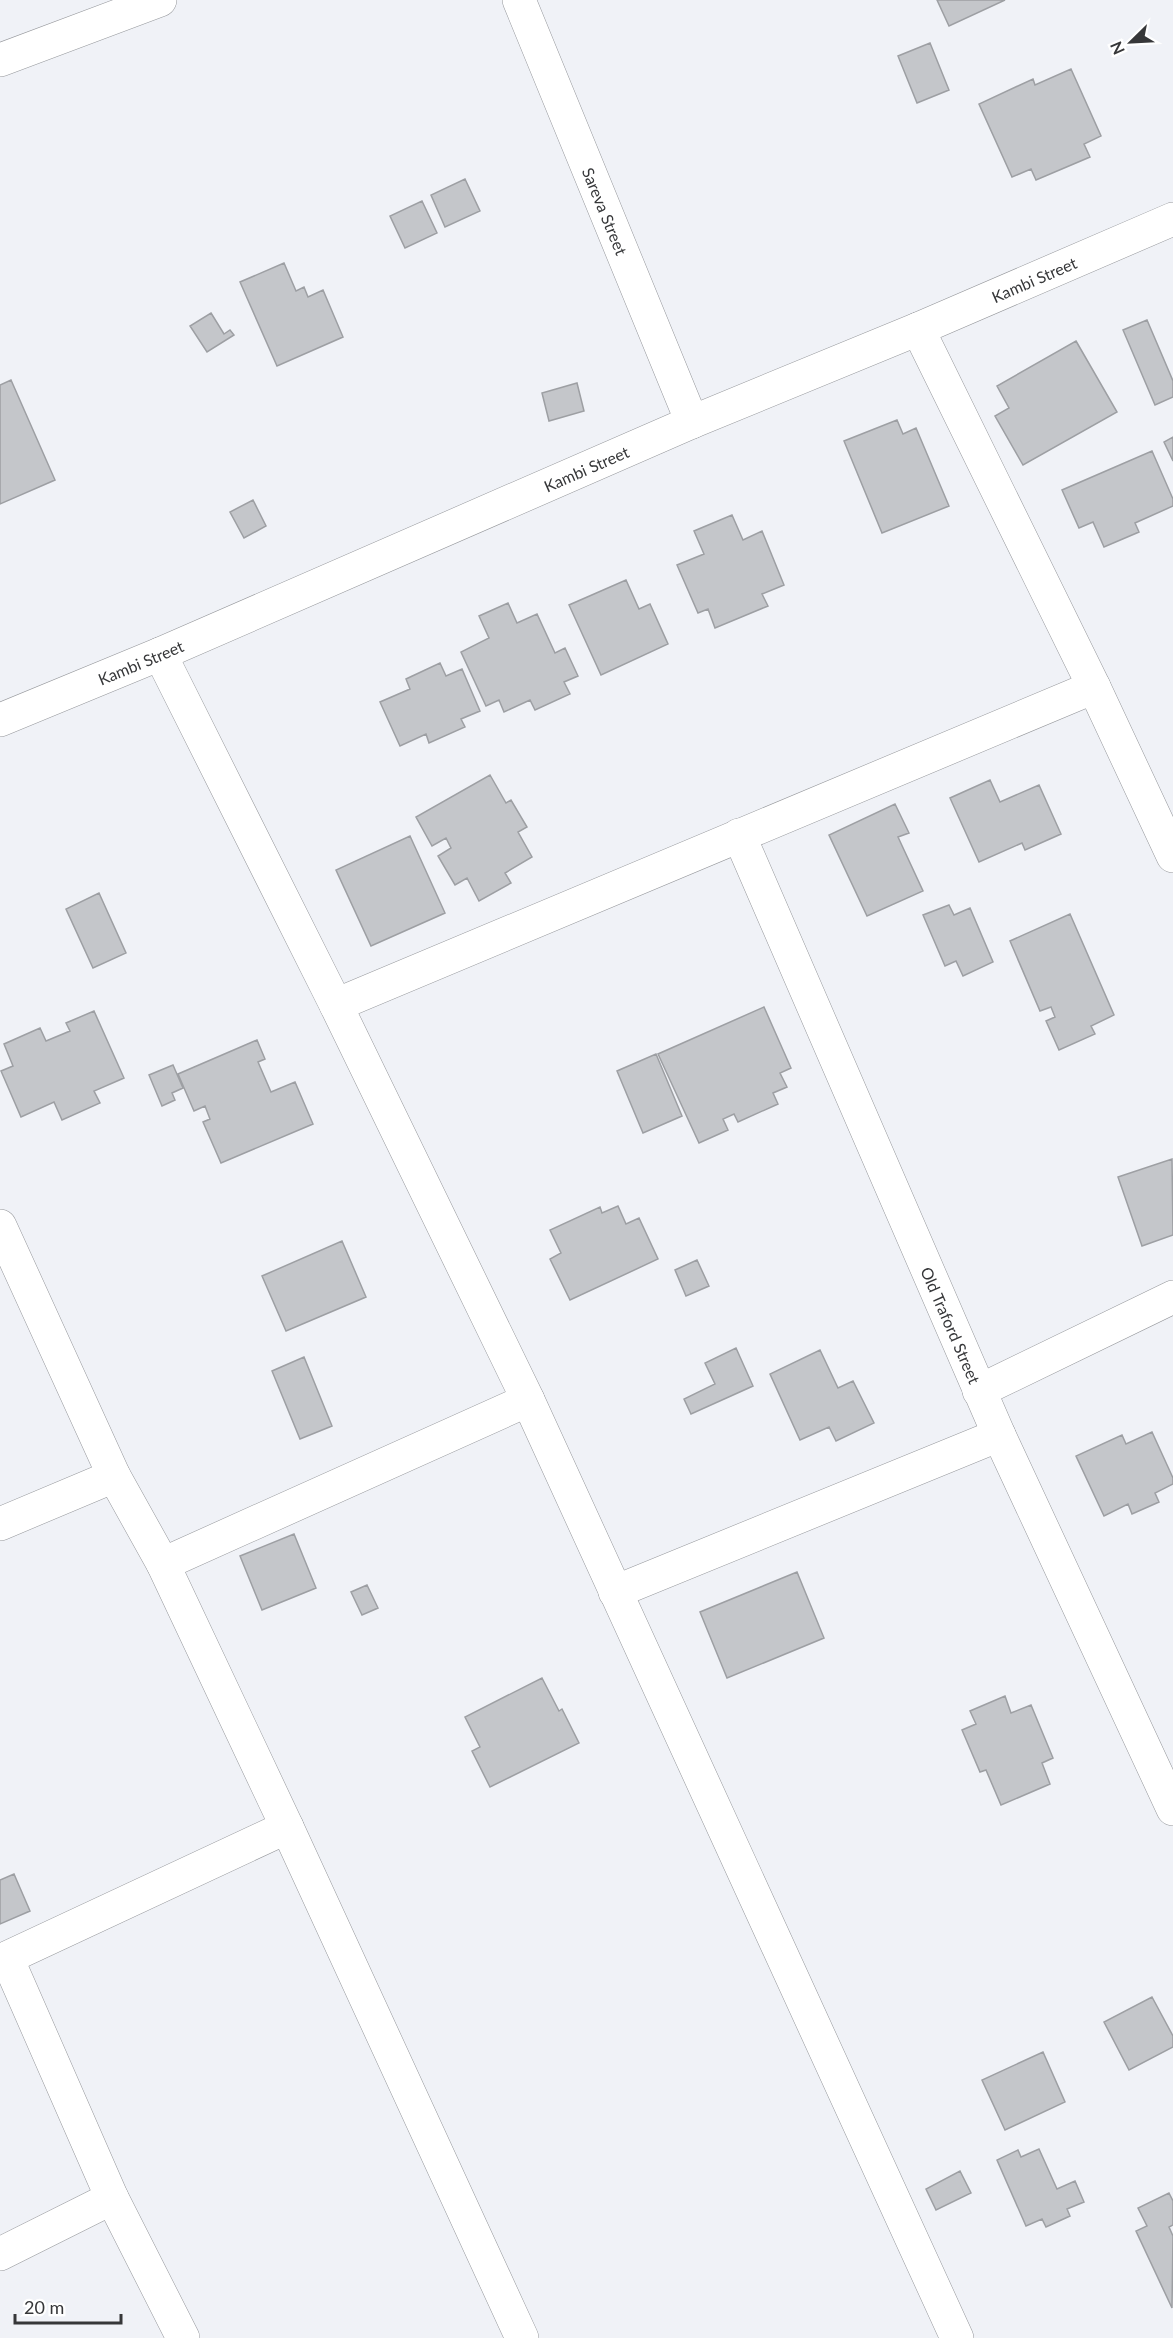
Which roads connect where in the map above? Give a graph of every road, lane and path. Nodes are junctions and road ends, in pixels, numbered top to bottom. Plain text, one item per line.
1 (160, 0) edge
2 (519, 0) edge
3 (0, 60) edge
4 (1173, 219) edge
5 (918, 329) junction
6 (692, 422) junction
7 (159, 654) junction
8 (1094, 687) junction
9 (0, 720) edge
10 (739, 836) junction
11 (1173, 856) edge
12 (336, 1005) junction
13 (0, 1226) edge
14 (1173, 1298) edge
15 (979, 1391) junction
16 (528, 1400) junction
17 (999, 1435) junction
18 (114, 1476) junction
19 (0, 1524) edge
20 (164, 1564) junction
21 (615, 1592) junction
22 (1173, 1809) edge
23 (287, 1827) junction
24 (4, 1960) edge
25 (112, 2198) junction
26 (0, 2254) edge
27 (183, 2338) edge
28 (522, 2338) edge
29 (957, 2338) edge

1 - 3 street
2 - 6 street, Sareva Street
4 - 5 street, Kambi Street
5 - 6 street, Kambi Street
5 - 8 street
6 - 7 street, Kambi Street
7 - 9 street, Kambi Street
7 - 12 street
8 - 10 street
8 - 11 street
10 - 12 street
10 - 15 street, Old Traford Street
12 - 16 street
13 - 18 street
14 - 15 street
15 - 17 street, Old Traford Street
16 - 20 street
16 - 21 street
17 - 21 street
17 - 22 street, Old Traford Street
18 - 19 street
18 - 20 street
20 - 23 street
21 - 29 street
23 - 24 street
23 - 28 street
24 - 25 street
25 - 26 street
25 - 27 street

